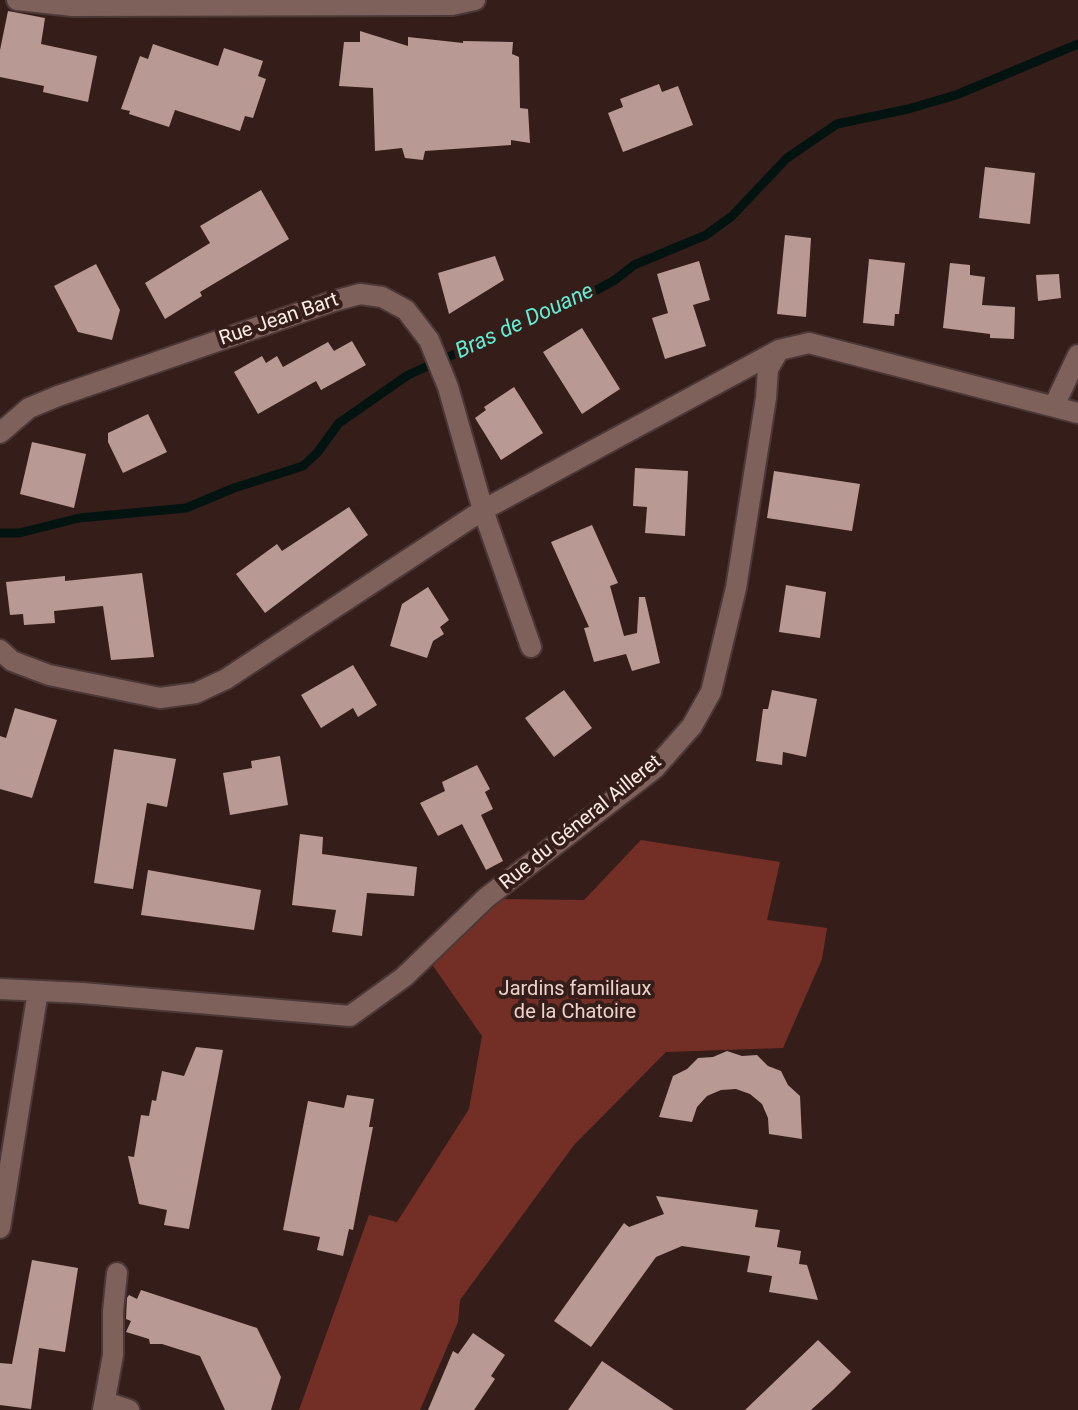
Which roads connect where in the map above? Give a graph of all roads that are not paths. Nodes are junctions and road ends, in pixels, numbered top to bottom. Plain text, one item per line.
1 (17, 0) edge
2 (475, 0) edge
3 (779, 350) junction
4 (1078, 355) edge
5 (1054, 406) junction
6 (1078, 413) edge
7 (0, 433) edge
8 (483, 510) junction
9 (531, 647) dead end
10 (0, 650) edge
11 (0, 989) edge
12 (38, 991) junction
13 (0, 1228) edge
14 (117, 1273) dead end
15 (104, 1406) edge
16 (129, 1410) edge

1 - 2 street
3 - 5 street
3 - 8 street
3 - 12 street, Rue du Géneral Ailleret
4 - 5 street
5 - 6 street
7 - 8 street, Rue Jean Bart
8 - 9 street, Rue Jean Bart
8 - 10 street
11 - 12 street, Rue du Géneral Ailleret
12 - 13 street
14 - 15 street
15 - 16 street

